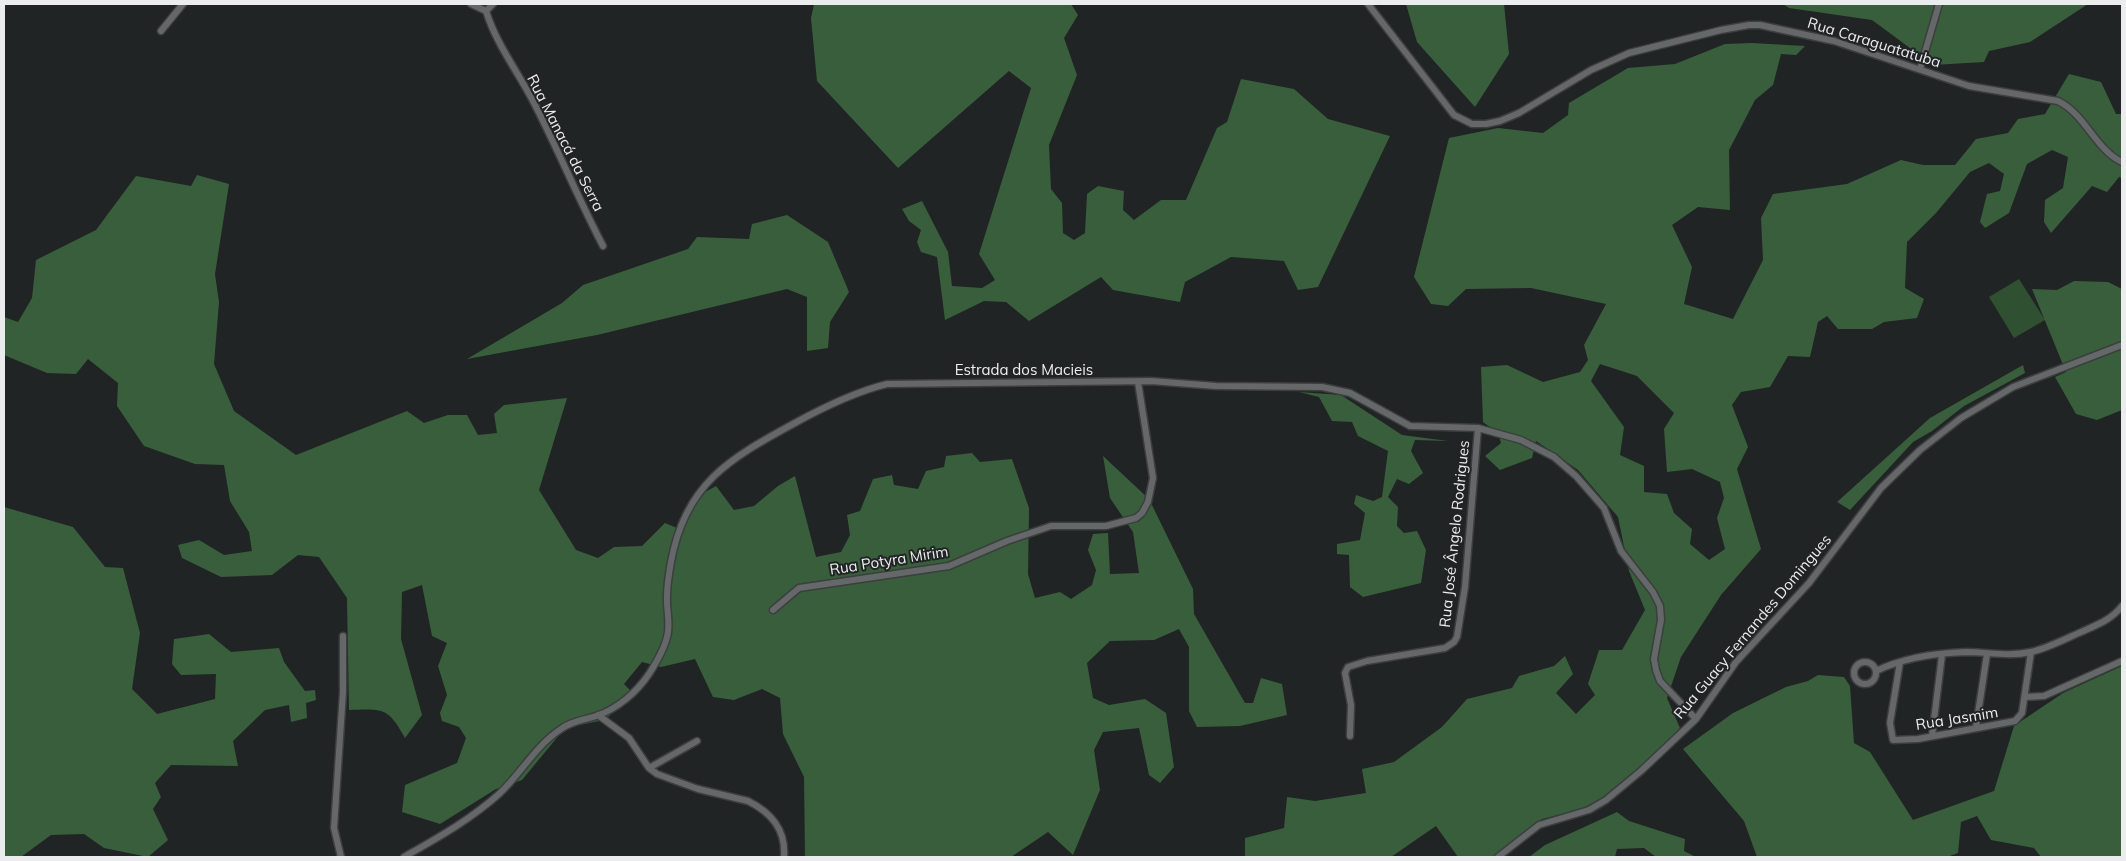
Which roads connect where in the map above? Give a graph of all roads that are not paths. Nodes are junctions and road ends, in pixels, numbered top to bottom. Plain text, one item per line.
1 (183, 4) edge
2 (471, 4) edge
3 (492, 4) edge
4 (1368, 4) edge
5 (1939, 4) edge
6 (486, 11) junction
7 (161, 30) dead end
8 (1920, 69) junction
9 (2122, 162) edge
10 (604, 246) dead end
11 (2122, 344) edge
12 (1138, 382) junction
13 (1478, 428) junction
14 (2122, 606) edge
15 (773, 610) dead end
16 (2119, 616) edge
17 (343, 636) dead end
18 (2031, 652) junction
19 (1987, 654) junction
20 (1942, 655) junction
21 (2122, 661) edge
22 (1900, 662) junction
23 (1876, 671) dead end
24 (2025, 698) junction
25 (598, 715) junction
26 (1696, 719) junction
27 (1976, 727) junction
28 (1350, 736) dead end
29 (1932, 736) junction
30 (696, 741) dead end
31 (649, 768) junction
32 (341, 857) edge
33 (404, 857) edge
34 (784, 857) edge
35 (1498, 857) edge

1 - 7 street
2 - 6 street
3 - 6 street
4 - 8 street, Rua Caraguatatuba
5 - 8 street
6 - 10 street, Rua Manacá da Serra
8 - 9 street, Rua Caraguatatuba
11 - 26 street, Rua Guacy Fernandes Domingues
12 - 13 street, Estrada dos Macieis
12 - 15 street, Rua Potyra Mirim
12 - 25 street, Estrada dos Macieis
13 - 26 street, Estrada dos Macieis
13 - 28 street, Rua José Ângelo Rodrigues
14 - 16 street
16 - 18 street
17 - 32 street
18 - 19 street
18 - 24 street
19 - 20 street
19 - 27 street
20 - 22 street
20 - 29 street
21 - 24 street
22 - 23 street
22 - 29 street, Rua Jasmim
24 - 27 street, Rua Jasmim
25 - 31 street
25 - 33 street, Estrada dos Macieis
26 - 35 street, Rua Guacy Fernandes Domingues
27 - 29 street, Rua Jasmim
30 - 31 street
31 - 34 street

